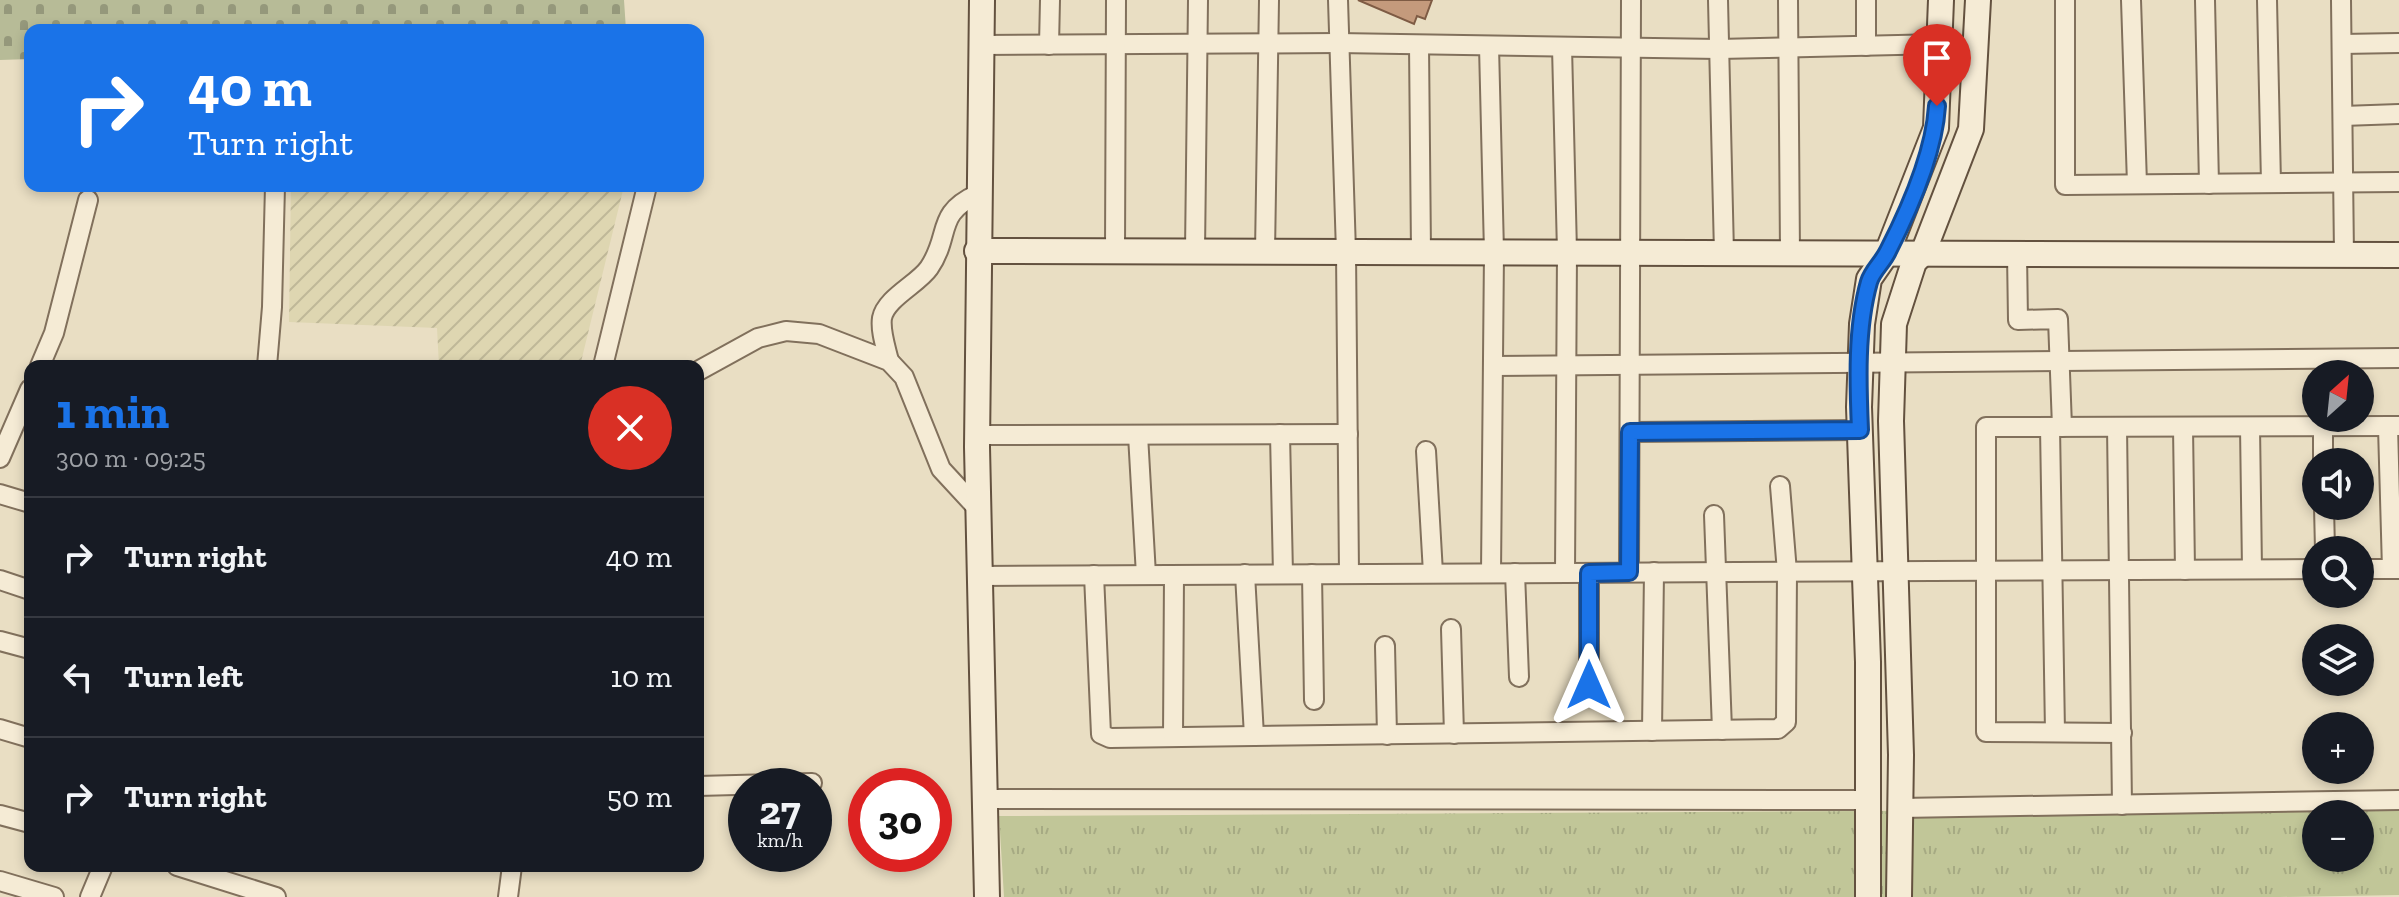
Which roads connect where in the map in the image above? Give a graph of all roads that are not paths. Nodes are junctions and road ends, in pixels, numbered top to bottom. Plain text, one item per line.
1 (982, 0) edge
2 (1050, 0) edge
3 (1116, 0) edge
4 (1198, 0) edge
5 (1269, 0) edge
6 (1338, 0) edge
7 (1631, 0) edge
8 (1718, 0) edge
9 (1788, 0) edge
10 (1866, 0) edge
11 (1941, 0) edge
12 (1978, 0) edge
13 (2065, 0) edge
14 (2131, 0) edge
15 (2205, 0) edge
16 (2267, 0) edge
17 (2341, 0) edge
18 (1269, 43) junction
19 (1338, 43) junction
20 (2399, 43) edge
21 (1197, 44) junction
22 (1941, 44) junction
23 (2342, 44) junction
24 (981, 45) junction
25 (1049, 45) junction
26 (1116, 45) junction
27 (1419, 45) junction
28 (1489, 46) junction
29 (1866, 46) junction
30 (1562, 47) junction
31 (1788, 47) junction
32 (1630, 49) junction
33 (1719, 49) junction
34 (2399, 114) edge
35 (2343, 116) junction
36 (2399, 182) edge
37 (2271, 183) junction
38 (2343, 183) junction
39 (2137, 184) junction
40 (2209, 184) junction
41 (275, 192) edge
42 (646, 192) edge
43 (978, 194) junction
44 (88, 200) dead end
45 (977, 251) junction
46 (1115, 251) junction
47 (1195, 251) junction
48 (1265, 252) junction
49 (1346, 252) junction
50 (1421, 252) junction
51 (1494, 252) junction
52 (1567, 252) junction
53 (1631, 253) junction
54 (1724, 253) junction
55 (1790, 253) junction
56 (1887, 253) junction
57 (1923, 253) junction
58 (2017, 254) junction
59 (2344, 255) junction
60 (2399, 255) edge
61 (2399, 358) edge
62 (43, 360) edge
63 (268, 360) edge
64 (605, 360) edge
65 (889, 361) junction
66 (2060, 362) junction
67 (1567, 365) junction
68 (1630, 365) junction
69 (1861, 365) junction
70 (1893, 365) junction
71 (1493, 366) junction
72 (704, 368) edge
73 (24, 403) edge
74 (2374, 426) edge
75 (2394, 426) edge
76 (2056, 427) junction
77 (2117, 427) junction
78 (2183, 427) junction
79 (2250, 427) junction
80 (2302, 427) edge
81 (1860, 430) junction
82 (1630, 432) junction
83 (1280, 434) junction
84 (1348, 434) junction
85 (977, 435) junction
86 (1138, 435) junction
87 (1426, 451) dead end
88 (0, 458) edge
89 (1780, 486) dead end
90 (0, 494) edge
91 (24, 501) edge
92 (978, 509) junction
93 (1714, 515) dead end
94 (2252, 569) junction
95 (2302, 569) edge
96 (2374, 569) edge
97 (2395, 569) edge
98 (2053, 570) junction
99 (2120, 570) junction
100 (2185, 570) junction
101 (1865, 571) junction
102 (1894, 571) junction
103 (1987, 571) junction
104 (1629, 572) junction
105 (1654, 572) junction
106 (1715, 572) junction
107 (1787, 572) junction
108 (1433, 573) junction
109 (1491, 573) junction
110 (1515, 573) junction
111 (1565, 573) junction
112 (1589, 573) junction
113 (1245, 574) junction
114 (1283, 574) junction
115 (1312, 574) junction
116 (1349, 574) junction
117 (1094, 575) junction
118 (1146, 575) junction
119 (1174, 575) junction
120 (979, 576) junction
121 (0, 580) edge
122 (24, 588) edge
123 (1451, 629) dead end
124 (0, 641) edge
125 (1385, 646) dead end
126 (24, 647) edge
127 (1519, 677) dead end
128 (1589, 685) dead end
129 (1314, 700) dead end
130 (0, 729) edge
131 (1722, 730) junction
132 (1652, 731) junction
133 (2055, 732) junction
134 (2122, 733) junction
135 (1454, 734) junction
136 (1387, 735) junction
137 (24, 736) edge
138 (1254, 736) junction
139 (1173, 737) junction
140 (728, 785) edge
141 (704, 786) edge
142 (984, 799) junction
143 (1867, 800) junction
144 (2399, 800) edge
145 (2122, 805) junction
146 (1900, 808) junction
147 (0, 815) edge
148 (24, 821) edge
149 (100, 872) edge
150 (196, 872) edge
151 (508, 872) edge
152 (0, 881) edge
153 (54, 897) edge
154 (90, 897) edge
155 (276, 897) edge
156 (508, 897) edge
157 (987, 897) edge
158 (1868, 897) edge
159 (1899, 897) edge

1 - 24 street
2 - 25 street
3 - 26 street
4 - 21 street
5 - 18 street
6 - 19 street
7 - 32 street
8 - 33 street
9 - 31 street
10 - 29 street
11 - 22 street
12 - 57 street
13 - 39 street
14 - 39 street
15 - 40 street
16 - 37 street
17 - 23 street
18 - 19 street
18 - 21 street
18 - 48 street
19 - 27 street
19 - 49 street
20 - 23 street
21 - 26 street
21 - 47 street
22 - 29 street
22 - 56 street
23 - 35 street
24 - 25 street
24 - 43 street
25 - 26 street
26 - 46 street
27 - 28 street
27 - 50 street
28 - 30 street
28 - 51 street
29 - 31 street
30 - 32 street
30 - 52 street
31 - 33 street
31 - 55 street
32 - 33 street
32 - 53 street
33 - 54 street
34 - 35 street
35 - 38 street
36 - 38 street
37 - 38 street
37 - 40 street
38 - 59 street
39 - 40 street
41 - 63 street
42 - 64 street
43 - 45 street
43 - 65 street
44 - 62 street
45 - 46 street
45 - 85 street
46 - 47 street
47 - 48 street
48 - 49 street
49 - 50 street
49 - 84 street
50 - 51 street
51 - 52 street
51 - 71 street
52 - 53 street
52 - 67 street
53 - 54 street
53 - 68 street
54 - 55 street
55 - 56 street
56 - 57 street
56 - 69 street
57 - 58 street
57 - 70 street
58 - 59 street
58 - 66 street
59 - 60 street
61 - 66 street
65 - 72 street
65 - 92 street
66 - 70 street
66 - 76 street
67 - 68 street
67 - 71 street
67 - 111 street
68 - 69 street
68 - 82 street
69 - 70 street
69 - 81 street
70 - 102 street
71 - 109 street
73 - 88 street
74 - 75 street
75 - 97 street
76 - 77 street
76 - 98 street
76 - 103 street
77 - 78 street
77 - 99 street
78 - 79 street
78 - 100 street
79 - 80 street
79 - 94 street
81 - 82 street
81 - 101 street
82 - 104 street
83 - 84 street
83 - 86 street
83 - 114 street
84 - 116 street
85 - 86 street
85 - 92 street
86 - 118 street
87 - 108 street
89 - 107 street
90 - 91 street
92 - 120 street
93 - 106 street
94 - 95 street
94 - 100 street
96 - 97 street
98 - 99 street
98 - 103 street
98 - 133 street
99 - 100 street
99 - 134 street
101 - 102 street
101 - 107 street
101 - 143 street
102 - 103 street
102 - 146 street
103 - 133 street
104 - 105 street
104 - 112 street
105 - 106 street
105 - 132 street
106 - 107 street
106 - 131 street
107 - 131 street
108 - 109 street
108 - 116 street
109 - 110 street
110 - 111 street
110 - 127 street
111 - 112 street
112 - 128 street
113 - 114 street
113 - 119 street
113 - 138 street
114 - 115 street
115 - 116 street
115 - 129 street
117 - 118 street
117 - 120 street
117 - 139 street
118 - 119 street
119 - 139 street
120 - 142 street
121 - 122 street
123 - 135 street
124 - 126 street
125 - 136 street
130 - 137 street
131 - 132 street
132 - 135 street
133 - 134 street
134 - 145 street
135 - 136 street
136 - 138 street
138 - 139 street
140 - 141 street
142 - 143 street
142 - 157 street
143 - 158 street
144 - 145 street
145 - 146 street
146 - 159 street
147 - 148 street
149 - 154 street
150 - 155 street
151 - 156 street
152 - 153 street

